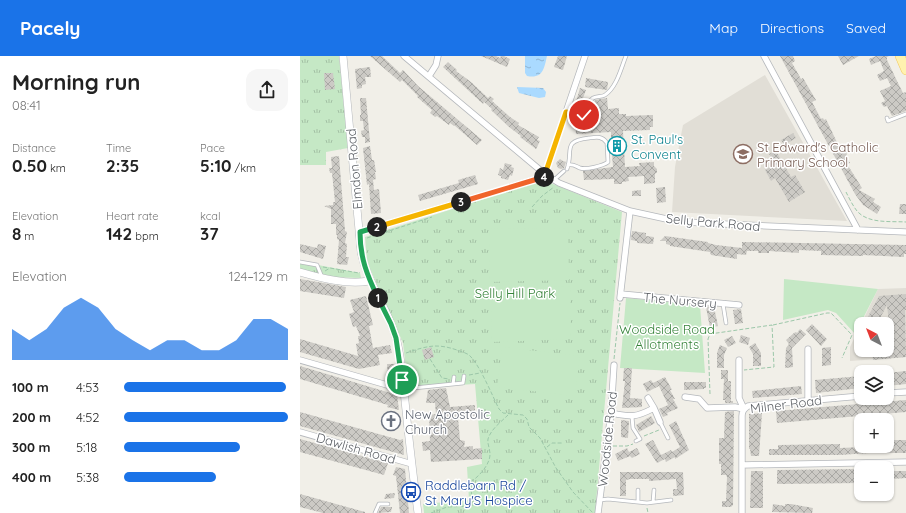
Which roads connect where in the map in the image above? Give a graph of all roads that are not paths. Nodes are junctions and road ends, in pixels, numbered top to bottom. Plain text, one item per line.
1 (343, 56) edge
2 (404, 56) edge
3 (438, 56) edge
4 (585, 56) edge
5 (626, 56) edge
6 (764, 56) edge
7 (900, 56) edge
8 (906, 70) edge
9 (428, 76) junction
10 (566, 112) junction
11 (906, 114) edge
12 (887, 118) dead end
13 (566, 168) junction
14 (546, 175) junction
15 (557, 182) junction
16 (630, 211) junction
17 (858, 230) junction
18 (360, 232) junction
19 (906, 232) edge
20 (300, 262) edge
21 (300, 272) edge
22 (322, 276) junction
23 (369, 280) junction
24 (723, 304) junction
25 (739, 305) dead end
26 (726, 323) dead end
27 (808, 349) dead end
28 (300, 360) edge
29 (739, 360) dead end
30 (614, 365) dead end
31 (464, 376) road end
32 (454, 378) road end
33 (453, 384) junction
34 (403, 388) junction
35 (906, 392) edge
36 (894, 393) edge
37 (685, 397) dead end
38 (854, 397) edge
39 (648, 398) dead end
40 (808, 400) junction
41 (654, 408) junction
42 (744, 409) junction
43 (611, 414) junction
44 (632, 417) junction
45 (660, 422) joint
46 (300, 432) edge
47 (668, 438) dead end
48 (638, 440) road end
49 (906, 462) edge
50 (412, 464) junction
51 (742, 465) junction
52 (638, 490) dead end
53 (654, 490) dead end
54 (600, 500) junction
55 (671, 500) dead end
56 (638, 502) junction
57 (653, 502) junction
58 (388, 504) dead end
59 (375, 513) edge
60 (418, 513) edge
61 (598, 513) edge
62 (742, 513) edge

1 - 18 street, Elmdon Road
2 - 9 street, Selly Park Road
3 - 9 street
4 - 10 street
5 - 10 lane
6 - 17 street
7 - 8 main road
9 - 14 street, Selly Park Road
10 - 14 street
11 - 12 lane
13 - 13 lane
13 - 15 lane
14 - 15 street, Selly Park Road
14 - 18 street
15 - 16 street, Selly Park Road
16 - 17 street, Selly Park Road
16 - 24 street, The Nursery
17 - 19 street, Selly Park Road
18 - 23 street, Elmdon Road
20 - 22 lane
21 - 22 street
22 - 23 street
23 - 34 street, Elmdon Road
24 - 25 street, The Nursery
24 - 26 lane
27 - 40 street
28 - 34 street
29 - 42 street
30 - 43 street, Woodside Road
31 - 33 lane
32 - 33 lane
33 - 34 lane
34 - 50 street, Elmdon Road
35 - 36 street
37 - 42 street
38 - 40 street, Milner Road
39 - 41 street
40 - 42 street, Milner Road
41 - 44 street
41 - 45 street
42 - 51 street, Milner Road
43 - 44 street
43 - 54 street, Woodside Road
44 - 48 lane
45 - 47 lane
46 - 50 street, Dawlish Road
49 - 51 street
50 - 60 street, Elmdon Road
51 - 62 street, Milner Road
52 - 56 lane
53 - 57 lane
54 - 56 lane
54 - 61 street, Woodside Road
55 - 57 lane
56 - 57 lane
58 - 59 lane

